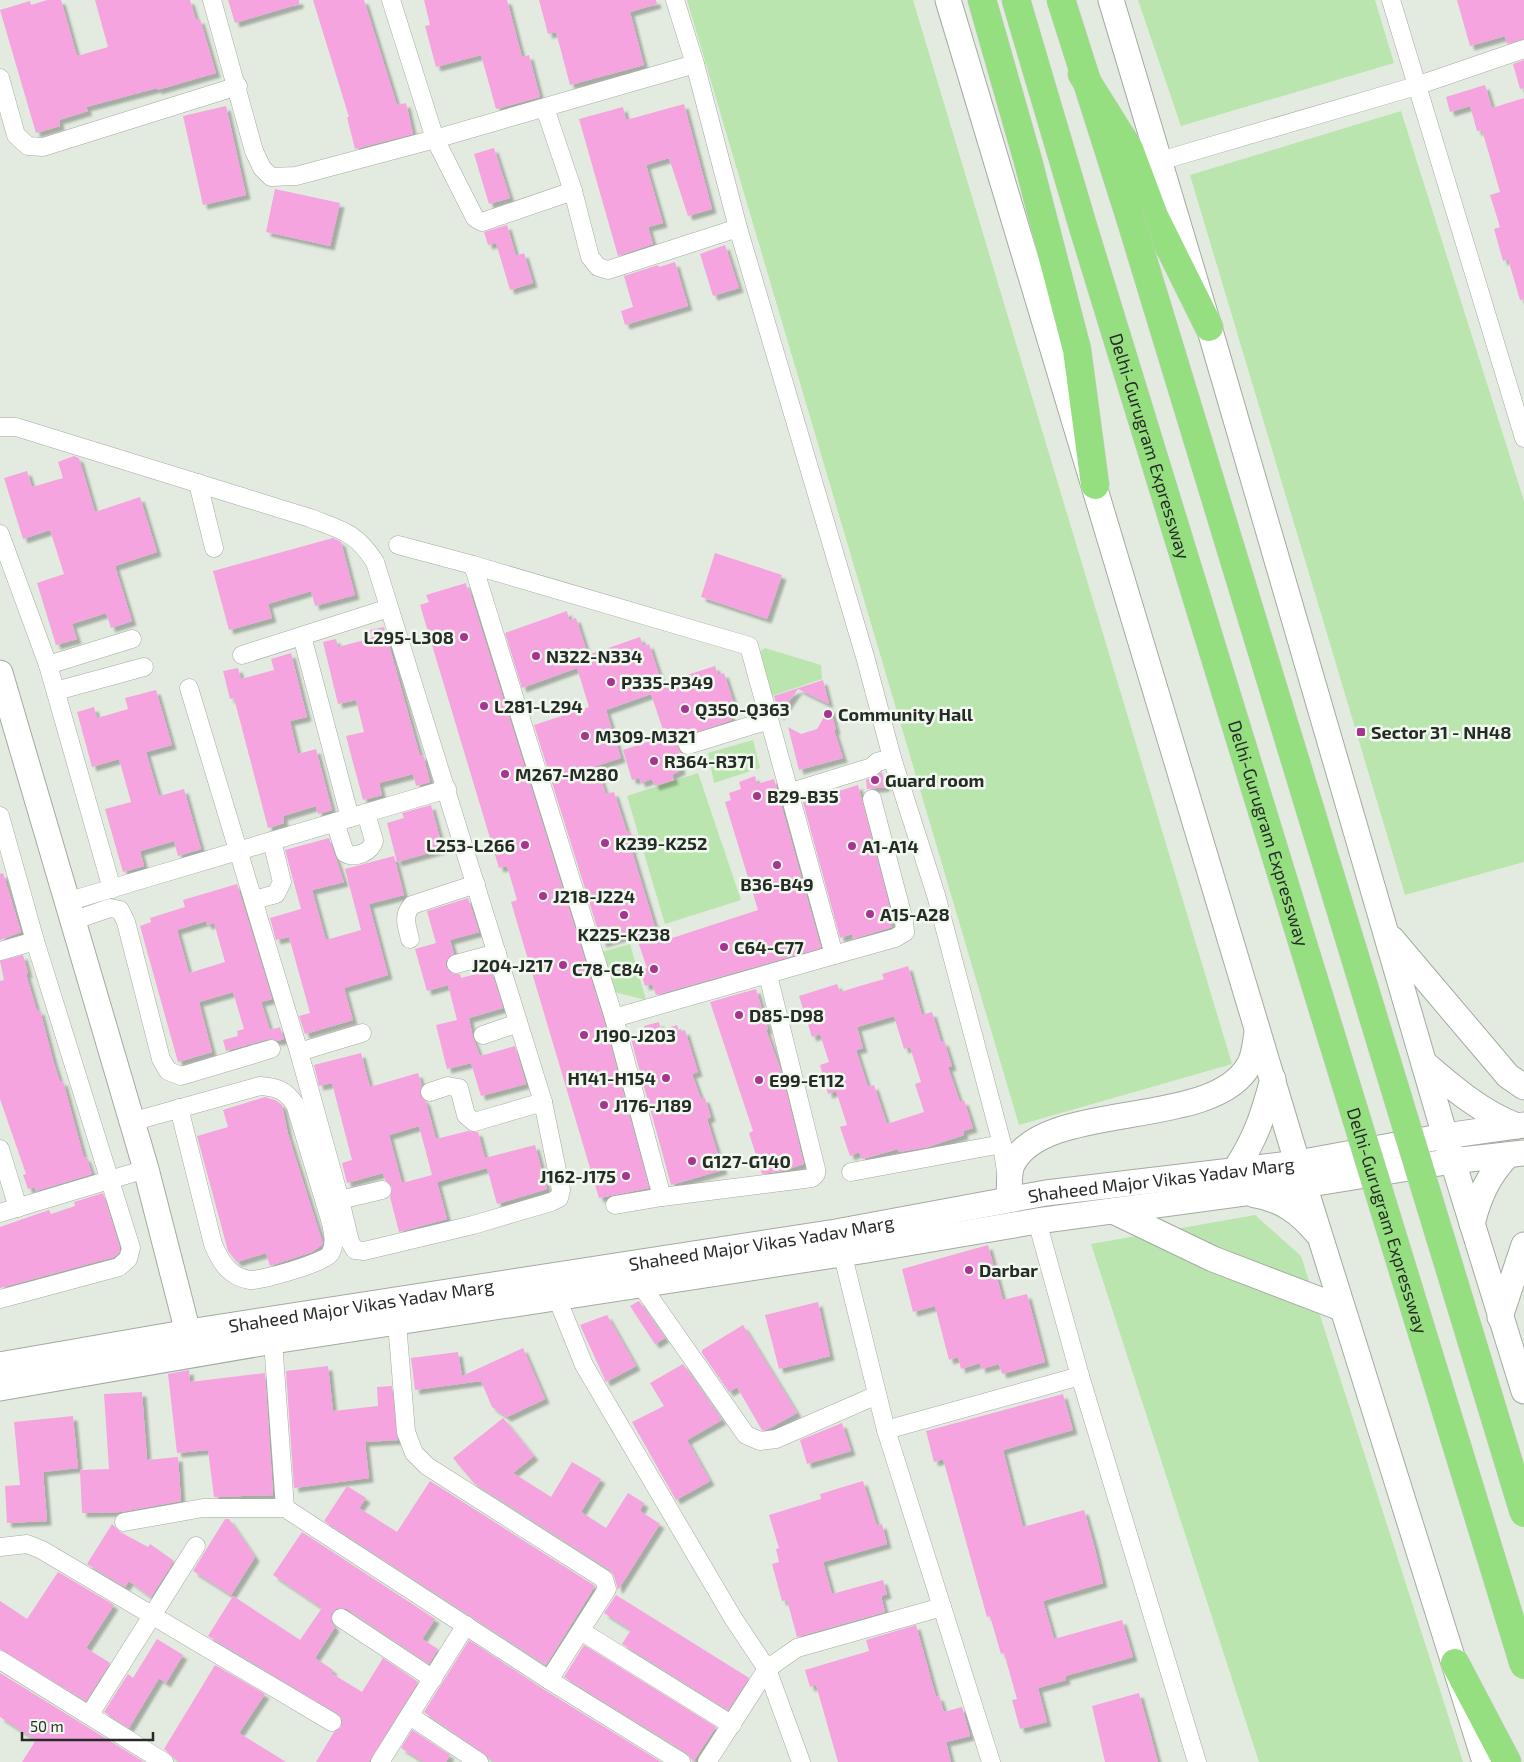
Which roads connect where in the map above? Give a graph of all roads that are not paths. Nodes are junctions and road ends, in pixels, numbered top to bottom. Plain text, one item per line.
1 (212, 0) edge
2 (392, 0) edge
3 (675, 0) edge
4 (948, 0) edge
5 (982, 0) edge
6 (1016, 0) edge
7 (1061, 0) edge
8 (1111, 0) edge
9 (1391, 0) edge
10 (1524, 49) edge
11 (695, 64) junction
12 (1082, 74) junction
13 (0, 78) edge
14 (238, 86) junction
15 (1416, 86) junction
16 (545, 108) junction
17 (435, 139) junction
18 (1160, 161) junction
19 (573, 191) junction
20 (738, 228) junction
21 (1209, 327) junction
22 (0, 428) edge
23 (1524, 438) edge
24 (198, 483) junction
25 (1095, 485) junction
26 (0, 534) edge
27 (398, 545) dead end
28 (214, 548) dead end
29 (473, 565) junction
30 (390, 608) junction
31 (302, 636) junction
32 (132, 639) dead end
33 (242, 655) dead end
34 (48, 665) junction
35 (144, 667) dead end
36 (2, 688) edge
37 (189, 688) dead end
38 (56, 691) junction
39 (769, 720) junction
40 (688, 745) dead end
41 (885, 760) junction
42 (789, 787) junction
43 (447, 789) junction
44 (872, 799) dead end
45 (0, 816) edge
46 (350, 817) junction
47 (272, 841) junction
48 (240, 850) junction
49 (5, 852) edge
50 (476, 884) junction
51 (112, 888) junction
52 (254, 900) junction
53 (69, 911) junction
54 (1385, 931) junction
55 (410, 939) dead end
56 (35, 940) junction
57 (0, 952) edge
58 (497, 953) junction
59 (834, 955) junction
60 (456, 964) dead end
61 (768, 975) junction
62 (614, 1018) junction
63 (518, 1023) junction
64 (1257, 1028) junction
65 (362, 1032) dead end
66 (483, 1035) dead end
67 (271, 1049) dead end
68 (299, 1052) junction
69 (1424, 1063) junction
70 (1273, 1079) junction
71 (1524, 1087) edge
72 (430, 1092) dead end
73 (542, 1102) junction
74 (179, 1108) junction
75 (131, 1122) junction
76 (1521, 1126) edge
77 (1445, 1136) junction
78 (1002, 1144) junction
79 (0, 1149) edge
80 (1516, 1154) edge
81 (1452, 1161) junction
82 (146, 1169) junction
83 (1235, 1170) junction
84 (851, 1172) dead end
85 (1301, 1174) junction
86 (109, 1179) junction
87 (382, 1190) dead end
88 (1242, 1194) junction
89 (662, 1197) junction
90 (1009, 1199) junction
91 (340, 1200) junction
92 (615, 1205) dead end
93 (18, 1208) junction
94 (1113, 1211) junction
95 (0, 1213) edge
96 (1037, 1221) junction
97 (1472, 1224) junction
98 (1319, 1235) junction
99 (839, 1243) junction
100 (1524, 1246) edge
101 (641, 1285) junction
102 (557, 1298) junction
103 (0, 1299) edge
104 (1341, 1308) junction
105 (1500, 1317) junction
106 (397, 1323) junction
107 (189, 1332) junction
108 (273, 1341) junction
109 (193, 1356) junction
110 (0, 1366) edge
111 (1080, 1376) junction
112 (0, 1388) edge
113 (1524, 1391) edge
114 (877, 1395) junction
115 (886, 1430) junction
116 (285, 1508) junction
117 (1524, 1513) edge
118 (124, 1522) dead end
119 (196, 1546) dead end
120 (0, 1547) edge
121 (942, 1607) junction
122 (152, 1614) junction
123 (341, 1618) dead end
124 (466, 1625) junction
125 (581, 1631) junction
126 (0, 1660) edge
127 (1455, 1663) junction
128 (1524, 1665) edge
129 (767, 1669) junction
130 (433, 1679) junction
131 (549, 1680) junction
132 (90, 1714) junction
133 (410, 1716) junction
134 (332, 1722) dead end
135 (732, 1725) junction
136 (164, 1762) edge
137 (380, 1762) edge
138 (479, 1762) edge
139 (681, 1762) edge
140 (707, 1762) edge
141 (801, 1762) edge
142 (990, 1762) edge
143 (1197, 1762) edge
144 (1485, 1762) edge
145 (1507, 1762) edge

1 - 14 street
2 - 17 street
3 - 11 street
4 - 25 main road
5 - 25 highway
6 - 128 highway, Delhi-Gurugram Expressway, bridge
7 - 12 highway
8 - 18 main road
9 - 15 street
10 - 15 street
11 - 16 street
11 - 20 street
12 - 21 highway
12 - 117 highway, bridge
13 - 14 street
14 - 17 street
15 - 18 street
15 - 23 street
16 - 17 street
16 - 19 street
17 - 19 street
18 - 21 main road
19 - 20 street
20 - 41 street
21 - 54 main road
22 - 24 street
24 - 28 street
24 - 30 street
25 - 64 main road
26 - 34 street
27 - 29 street
29 - 39 street
29 - 62 street
30 - 31 street
30 - 43 street
31 - 33 street
31 - 46 street
32 - 34 street
34 - 38 street
35 - 38 street
36 - 53 main road
37 - 48 street
38 - 51 street
39 - 40 street
39 - 42 street
41 - 42 street
41 - 78 street
42 - 59 street
43 - 46 street
43 - 50 street
44 - 59 street
45 - 49 street
46 - 47 street
47 - 48 street
47 - 52 street
48 - 51 street
48 - 52 street
49 - 56 street
50 - 55 street
50 - 58 street
51 - 53 street
52 - 68 street
53 - 67 street
53 - 75 main road
54 - 69 main road
54 - 71 main road
56 - 57 street
56 - 86 street
58 - 60 street
58 - 63 street
59 - 61 street
61 - 62 street
61 - 89 street
62 - 89 street
63 - 66 street
63 - 73 street
64 - 70 main road
64 - 90 main road
65 - 68 street
68 - 91 street
69 - 76 main road
69 - 77 main road
70 - 83 main road
70 - 85 main road
72 - 73 street
73 - 91 street
74 - 74 street
74 - 75 street
75 - 82 main road
76 - 77 main road, Shaheed Major Vikas Yadav Marg
77 - 81 main road
77 - 85 main road, Shaheed Major Vikas Yadav Marg
78 - 84 street
78 - 90 street
79 - 93 street
80 - 81 main road, Shaheed Major Vikas Yadav Marg
80 - 97 main road
81 - 85 main road, Shaheed Major Vikas Yadav Marg
81 - 97 main road
82 - 86 street
82 - 107 main road
83 - 85 main road, Shaheed Major Vikas Yadav Marg
83 - 90 main road, Shaheed Major Vikas Yadav Marg
85 - 88 main road, Shaheed Major Vikas Yadav Marg
85 - 98 main road
86 - 93 street
86 - 103 street
87 - 91 street
88 - 94 main road, Shaheed Major Vikas Yadav Marg
88 - 98 main road
89 - 92 street
90 - 99 main road, Shaheed Major Vikas Yadav Marg
93 - 95 street
94 - 96 main road, Shaheed Major Vikas Yadav Marg
94 - 104 main road
96 - 99 main road, Shaheed Major Vikas Yadav Marg
96 - 111 street
97 - 105 main road
98 - 104 main road
99 - 101 main road, Shaheed Major Vikas Yadav Marg
99 - 107 main road, Shaheed Major Vikas Yadav Marg
99 - 114 street
100 - 105 main road
101 - 102 main road, Shaheed Major Vikas Yadav Marg
101 - 114 street
102 - 106 main road, Shaheed Major Vikas Yadav Marg
102 - 129 street
104 - 127 main road
105 - 113 main road
106 - 108 main road, Shaheed Major Vikas Yadav Marg
106 - 125 street
107 - 109 main road
107 - 110 main road, Shaheed Major Vikas Yadav Marg
108 - 109 main road, Shaheed Major Vikas Yadav Marg
108 - 116 street
109 - 112 main road, Shaheed Major Vikas Yadav Marg
111 - 115 street
111 - 143 street
114 - 115 street
115 - 121 street
116 - 118 street
116 - 124 street
119 - 122 street
120 - 122 street
121 - 129 street
121 - 142 street
122 - 132 street
122 - 134 street
123 - 130 street
124 - 130 street
124 - 131 street
125 - 131 street
125 - 135 street
126 - 132 street
127 - 144 main road
127 - 145 highway
129 - 135 street
129 - 141 street
130 - 133 street
131 - 139 street
132 - 136 street
133 - 137 street
133 - 138 street
135 - 140 street

